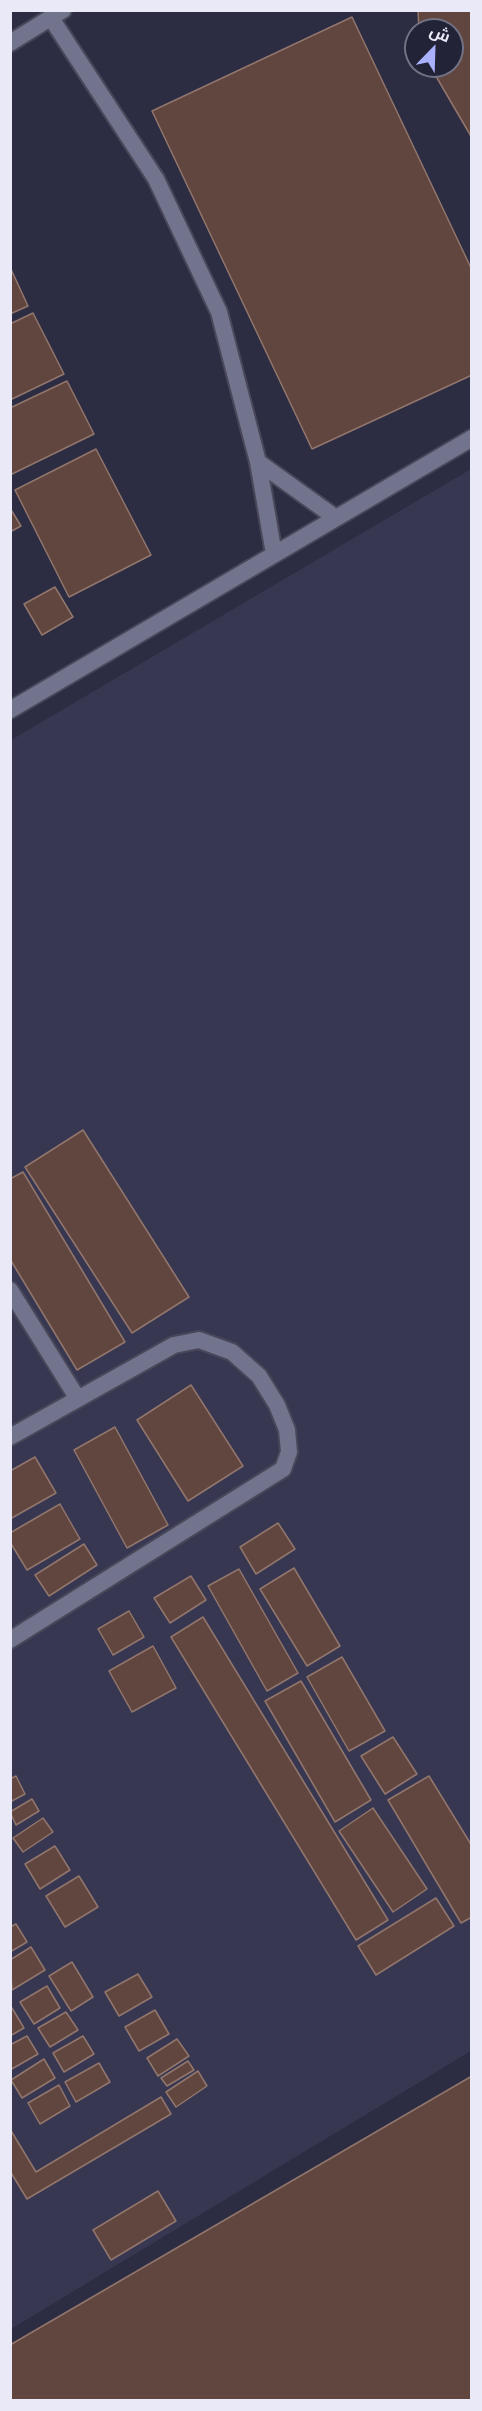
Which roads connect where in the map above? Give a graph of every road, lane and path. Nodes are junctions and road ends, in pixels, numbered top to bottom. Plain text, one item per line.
1 (57, 14) edge
2 (11, 41) edge
3 (471, 438) edge
4 (258, 462) junction
5 (336, 518) junction
6 (274, 554) junction
7 (10, 710) edge
8 (10, 1290) edge
9 (78, 1399) junction
10 (10, 1437) edge
11 (10, 1641) edge

1 - 2 street
1 - 4 street
3 - 5 street
4 - 5 street
4 - 6 street
5 - 6 street
6 - 7 street
8 - 9 street
9 - 10 street
9 - 11 street

